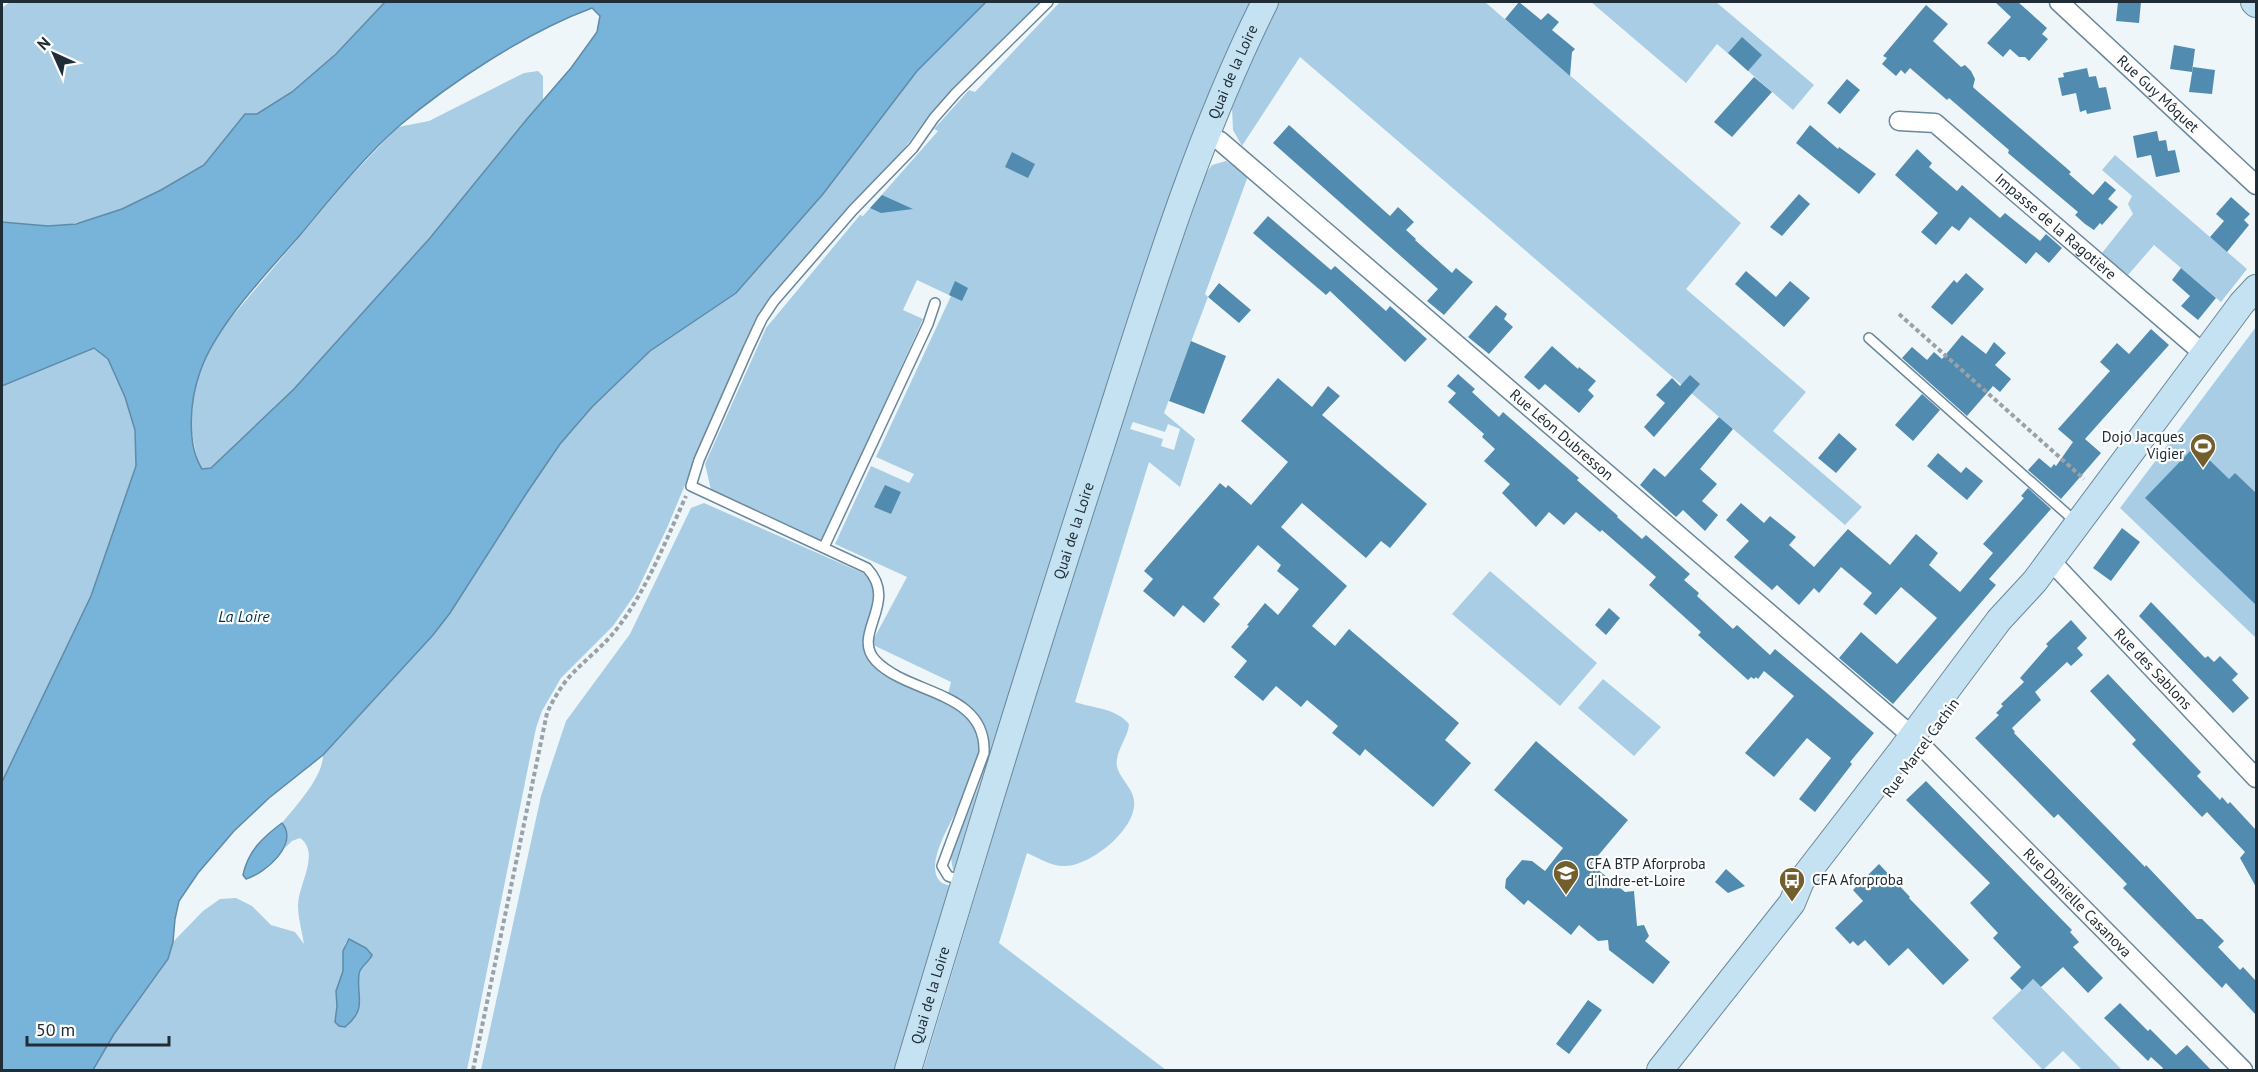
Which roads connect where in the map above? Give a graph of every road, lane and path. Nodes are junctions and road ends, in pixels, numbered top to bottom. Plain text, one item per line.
1 (1048, 2) edge
2 (1265, 2) edge
3 (2060, 2) edge
4 (1899, 121) dead end
5 (1208, 135) junction
6 (2256, 185) edge
7 (2256, 288) edge
8 (935, 303) dead end
9 (1899, 314) dead end
10 (1869, 338) dead end
11 (2204, 354) junction
12 (691, 486) junction
13 (2100, 493) junction
14 (2077, 523) junction
15 (824, 547) junction
16 (2050, 560) junction
17 (1918, 741) junction
18 (2256, 778) edge
19 (964, 881) junction
20 (473, 1071) edge
21 (908, 1071) edge
22 (1660, 1071) edge
23 (2243, 1071) edge

1 - 12 lane
2 - 5 main road, Quai de la Loire
3 - 6 street, Rue Guy Môquet
4 - 11 street, Impasse de la Ragotière
5 - 17 street, Rue Léon Dubresson
5 - 19 main road, Quai de la Loire
7 - 11 main road, Rue Marcel Cachin
8 - 15 lane
9 - 13 path
10 - 14 lane
11 - 13 main road, Rue Marcel Cachin
12 - 15 lane
12 - 20 path
13 - 14 main road, Rue Marcel Cachin
14 - 16 main road, Rue Marcel Cachin
15 - 19 lane
16 - 17 main road, Rue Marcel Cachin
16 - 18 street, Rue des Sablons
17 - 22 main road, Rue Marcel Cachin
17 - 23 street, Rue Danielle Casanova
19 - 21 main road, Quai de la Loire

